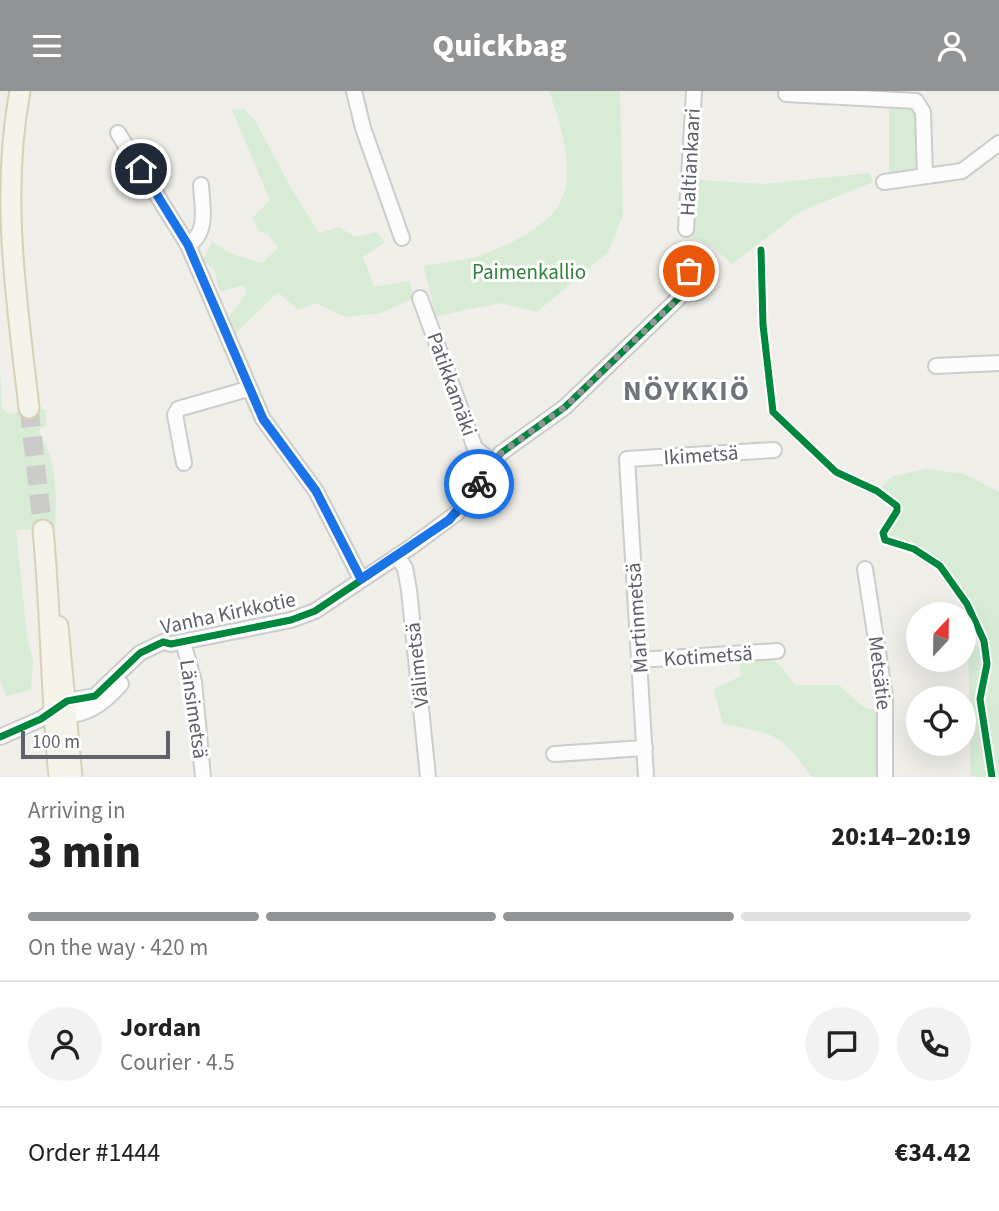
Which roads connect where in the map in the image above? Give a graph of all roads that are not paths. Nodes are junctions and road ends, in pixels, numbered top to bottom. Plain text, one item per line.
1 (20, 91) edge
2 (354, 91) edge
3 (694, 91) edge
4 (786, 94) dead end
5 (118, 133) dead end
6 (999, 143) edge
7 (925, 176) junction
8 (884, 182) dead end
9 (201, 185) dead end
10 (686, 229) dead end
11 (402, 237) dead end
12 (188, 245) junction
13 (687, 290) dead end
14 (420, 298) dead end
15 (999, 363) edge
16 (936, 366) dead end
17 (248, 389) junction
18 (29, 408) tunnel mouth
19 (774, 450) dead end
20 (627, 459) joint
21 (492, 462) junction
22 (184, 463) dead end
23 (43, 530) tunnel mouth
24 (397, 556) junction
25 (865, 569) dead end
26 (361, 579) junction
27 (177, 643) junction
28 (777, 652) dead end
29 (639, 660) junction
30 (63, 709) junction
31 (0, 737) edge
32 (645, 748) junction
33 (554, 754) dead end
34 (59, 777) edge
35 (72, 777) edge
36 (203, 777) edge
37 (428, 777) edge
38 (646, 777) edge
39 (885, 777) edge

1 - 18 main road
2 - 11 street
3 - 10 street, Haltiankaari
4 - 7 street
5 - 12 street
6 - 7 street
7 - 8 street
9 - 12 street
12 - 17 street
13 - 21 street, Vanha Kirkkotie
14 - 21 street, Patikkamäki
15 - 16 street
17 - 22 street
17 - 26 street
19 - 20 street, Ikimetsä
20 - 29 street, Martinmetsä
21 - 24 street, Vanha Kirkkotie
23 - 30 main road
24 - 26 street, Vanha Kirkkotie
24 - 37 street, Välimetsä
25 - 39 street, Metsätie
26 - 27 street, Vanha Kirkkotie
27 - 30 street, Vanha Kirkkotie
27 - 36 street, Länsimetsä
28 - 29 street, Kotimetsä
29 - 32 street, Martinmetsä
30 - 31 street, Vanha Kirkkotie
30 - 34 main road
30 - 35 main road
32 - 33 street
32 - 38 street, Martinmetsä

